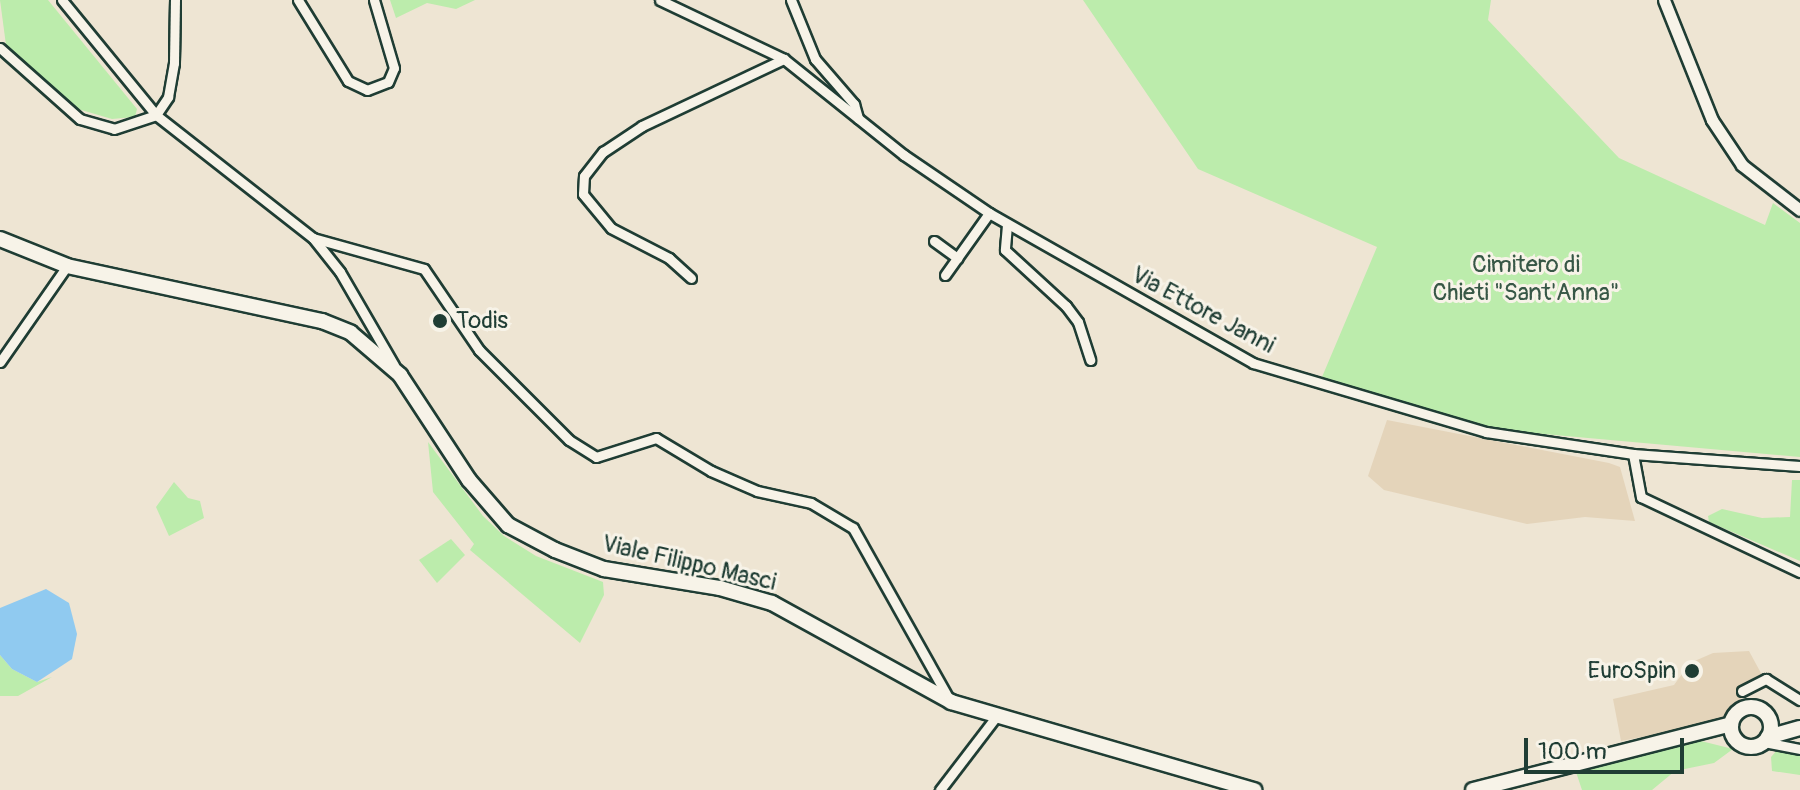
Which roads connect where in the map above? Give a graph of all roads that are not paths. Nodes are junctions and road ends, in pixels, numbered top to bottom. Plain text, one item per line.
1 (62, 0) edge
2 (175, 0) edge
3 (298, 0) edge
4 (374, 0) edge
5 (660, 0) edge
6 (791, 0) edge
7 (1664, 0) edge
8 (0, 48) edge
9 (784, 59) junction
10 (156, 115) junction
11 (858, 118) junction
12 (1800, 210) edge
13 (989, 213) junction
14 (1007, 225) junction
15 (313, 238) junction
16 (0, 239) edge
17 (934, 241) dead end
18 (957, 258) junction
19 (67, 266) junction
20 (945, 275) dead end
21 (691, 278) dead end
22 (1090, 360) dead end
23 (0, 362) edge
24 (400, 375) junction
25 (1633, 454) junction
26 (1800, 466) edge
27 (1800, 572) edge
28 (1742, 691) dead end
29 (1800, 700) edge
30 (951, 702) junction
31 (995, 718) junction
32 (1770, 720) junction
33 (1731, 724) junction
34 (1800, 727) edge
35 (1699, 734) junction
36 (1736, 740) junction
37 (1766, 740) junction
38 (1800, 749) edge
39 (940, 790) edge
40 (1254, 790) edge
41 (1473, 790) edge

1 - 10 street
2 - 10 street
3 - 4 street
5 - 9 street, Via Ettore Janni
6 - 11 street
7 - 12 street
8 - 10 street
9 - 11 street, Via Ettore Janni
9 - 21 street
10 - 15 street
11 - 13 street, Via Ettore Janni
13 - 14 street, Via Ettore Janni
13 - 18 street
14 - 22 street
14 - 25 street, Via Ettore Janni
15 - 24 street
15 - 30 street
16 - 19 main road, Viale Filippo Masci
17 - 18 street
18 - 20 street
19 - 23 street
19 - 24 main road, Viale Filippo Masci
24 - 30 main road, Viale Filippo Masci
25 - 26 street, Via Ettore Janni
25 - 27 street
28 - 29 street
30 - 31 main road, Viale Filippo Masci
31 - 39 street
31 - 40 main road, Viale Filippo Masci
32 - 33 main road
32 - 34 main road
32 - 37 main road
33 - 35 main road
33 - 36 main road
34 - 37 main road
35 - 36 main road
35 - 41 main road
36 - 37 main road
37 - 38 street

